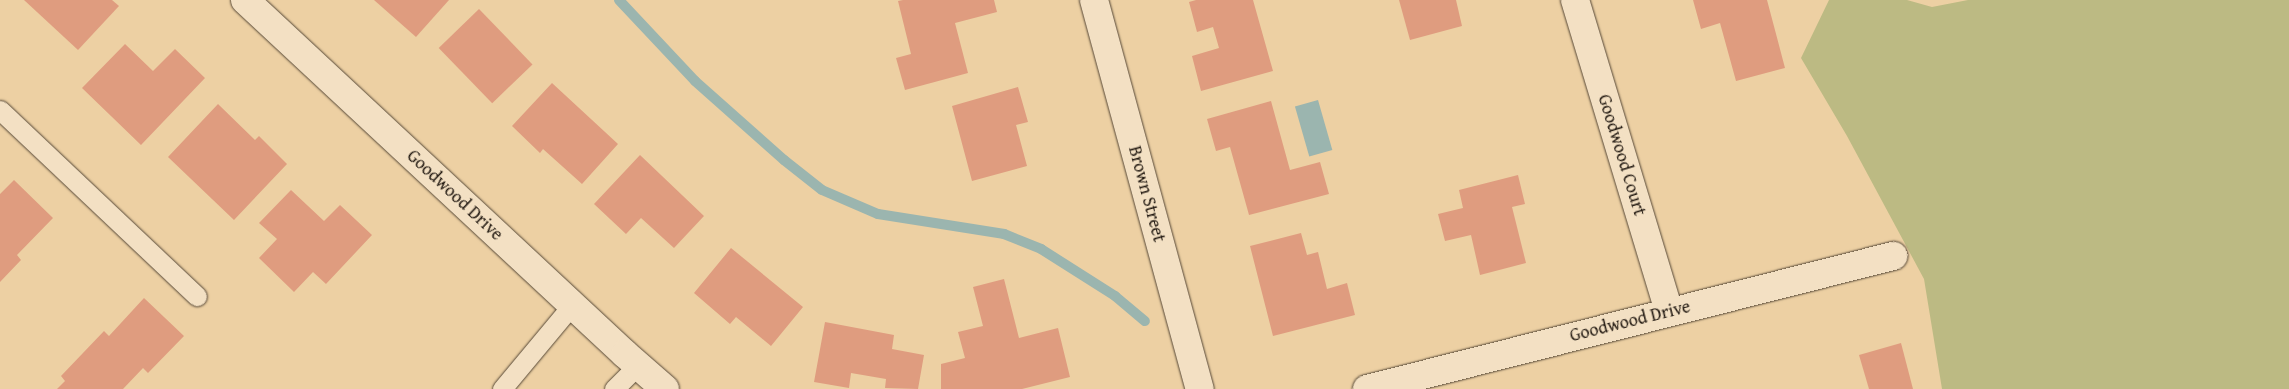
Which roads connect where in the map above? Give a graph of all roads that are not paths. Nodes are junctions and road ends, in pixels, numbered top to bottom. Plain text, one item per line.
1 (245, 0) edge
2 (1094, 0) edge
3 (1575, 0) edge
4 (0, 110) edge
5 (1893, 256) dead end
6 (198, 296) dead end
7 (572, 305) junction
8 (1669, 311) junction
9 (638, 365) junction
10 (502, 389) edge
11 (614, 389) edge
12 (665, 389) edge
13 (1200, 389) edge
14 (1367, 389) edge

1 - 7 street, Goodwood Drive
2 - 13 street, Brown Street
3 - 8 street, Goodwood Court
4 - 6 lane
5 - 8 street, Goodwood Drive
7 - 9 street, Goodwood Drive
7 - 10 lane
8 - 14 street, Goodwood Drive
9 - 11 lane
9 - 12 street, Goodwood Drive

